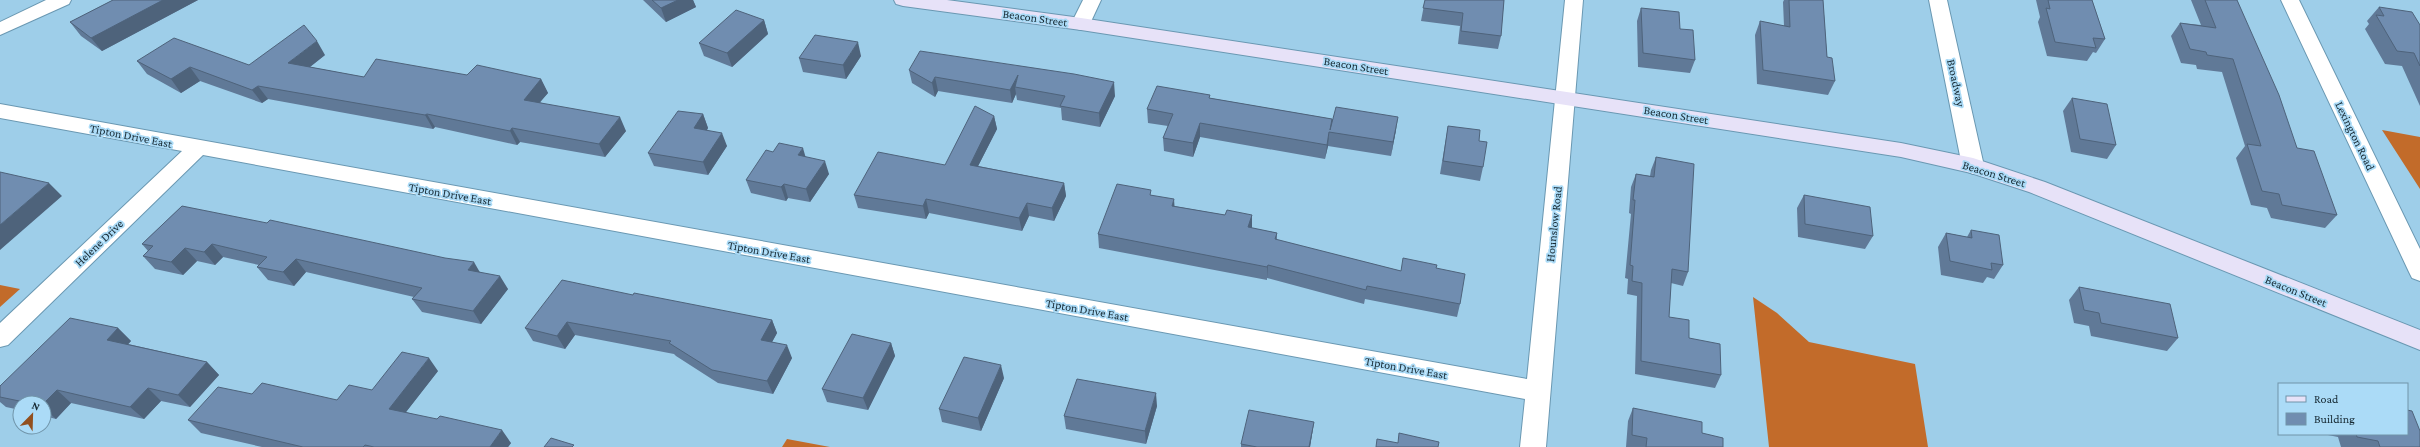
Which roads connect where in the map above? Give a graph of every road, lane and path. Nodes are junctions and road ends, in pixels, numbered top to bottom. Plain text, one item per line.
1 (62, 0) edge
2 (903, 0) edge
3 (1092, 0) edge
4 (1574, 0) edge
5 (1938, 0) edge
6 (2290, 0) edge
7 (1081, 24) junction
8 (0, 29) edge
9 (1566, 97) junction
10 (0, 111) edge
11 (198, 148) junction
12 (1973, 166) junction
13 (2420, 272) edge
14 (0, 338) edge
15 (2420, 340) edge
16 (1537, 392) junction
17 (1533, 447) edge

1 - 8 street
2 - 7 street, Beacon Street
3 - 7 street
4 - 9 street, Hounslow Road
5 - 12 street, Broadway
6 - 13 street, Lexington Road
7 - 9 street, Beacon Street
9 - 12 street, Beacon Street
9 - 16 street, Hounslow Road
10 - 11 street, Tipton Drive East
11 - 14 street, Helene Drive
11 - 16 street, Tipton Drive East
12 - 15 street, Beacon Street
16 - 17 street, Hounslow Road

